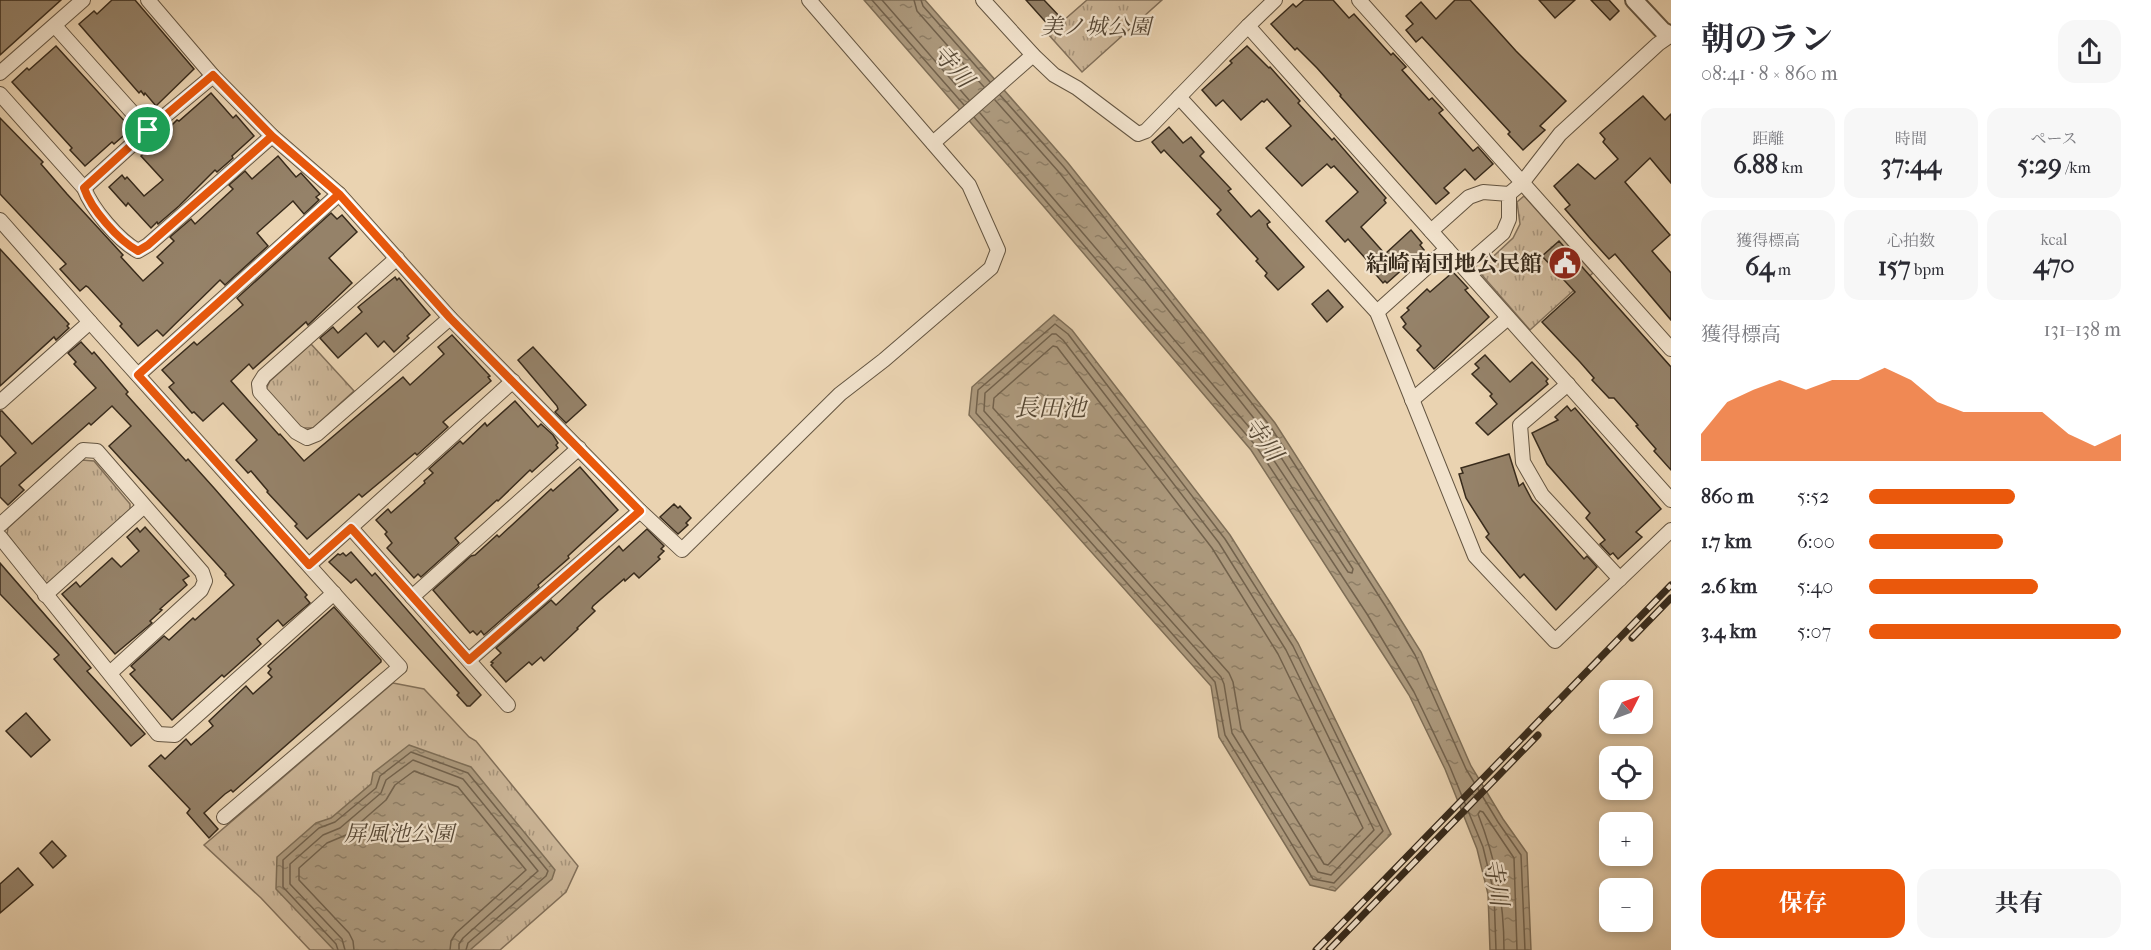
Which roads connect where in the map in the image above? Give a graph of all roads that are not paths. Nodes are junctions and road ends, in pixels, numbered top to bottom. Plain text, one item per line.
1 (83, 0) edge
2 (148, 0) edge
3 (808, 0) edge
4 (983, 0) edge
5 (1359, 0) edge
6 (1634, 0) edge
7 (1272, 1) edge
8 (55, 26) junction
9 (1248, 26) junction
10 (1671, 35) edge
11 (1029, 58) junction
12 (0, 73) edge
13 (213, 75) junction
14 (0, 94) edge
15 (1179, 97) junction
16 (148, 130) junction
17 (272, 136) junction
18 (937, 139) junction
19 (1522, 183) junction
20 (84, 188) junction
21 (339, 194) junction
22 (1509, 194) junction
23 (0, 220) edge
24 (1431, 231) junction
25 (1447, 249) junction
26 (397, 258) junction
27 (1464, 267) junction
28 (1377, 312) junction
29 (450, 318) junction
30 (1508, 318) junction
31 (90, 322) junction
32 (1671, 349) edge
33 (138, 375) junction
34 (513, 381) junction
35 (1568, 384) junction
36 (1412, 400) junction
37 (0, 402) edge
38 (579, 448) junction
39 (1671, 500) edge
40 (143, 507) junction
41 (640, 511) junction
42 (0, 525) edge
43 (351, 528) junction
44 (1671, 530) edge
45 (0, 537) edge
46 (309, 565) junction
47 (1620, 579) junction
48 (334, 593) junction
49 (45, 595) junction
50 (412, 597) junction
51 (469, 660) junction
52 (110, 673) junction
53 (508, 705) dead end
54 (224, 817) dead end

1 - 8 street
2 - 13 street
3 - 18 street
4 - 11 street
5 - 19 street
6 - 10 street
7 - 9 street
8 - 12 street
8 - 16 street
9 - 15 street
9 - 24 street
10 - 19 street
11 - 15 street
11 - 18 street
13 - 16 street
13 - 17 street
14 - 20 street
15 - 28 street
16 - 20 street
17 - 20 street
17 - 21 street
18 - 41 street
19 - 22 street
19 - 32 street
21 - 26 street
21 - 33 street
22 - 24 street
22 - 27 street
23 - 31 street
24 - 25 street
25 - 27 street
25 - 28 street
26 - 29 street
26 - 29 street
27 - 30 street
28 - 36 street
29 - 34 street
30 - 35 street
30 - 36 street
31 - 33 street
31 - 37 street
33 - 46 street
34 - 38 street
34 - 43 street
35 - 39 street
35 - 47 street
36 - 47 street
38 - 41 street
38 - 50 street
40 - 42 street
40 - 49 street
40 - 52 street
41 - 51 street
43 - 46 street
43 - 50 street
44 - 47 street
45 - 49 street
46 - 48 street
48 - 52 street
48 - 54 street
49 - 52 street
50 - 51 street
51 - 53 street

